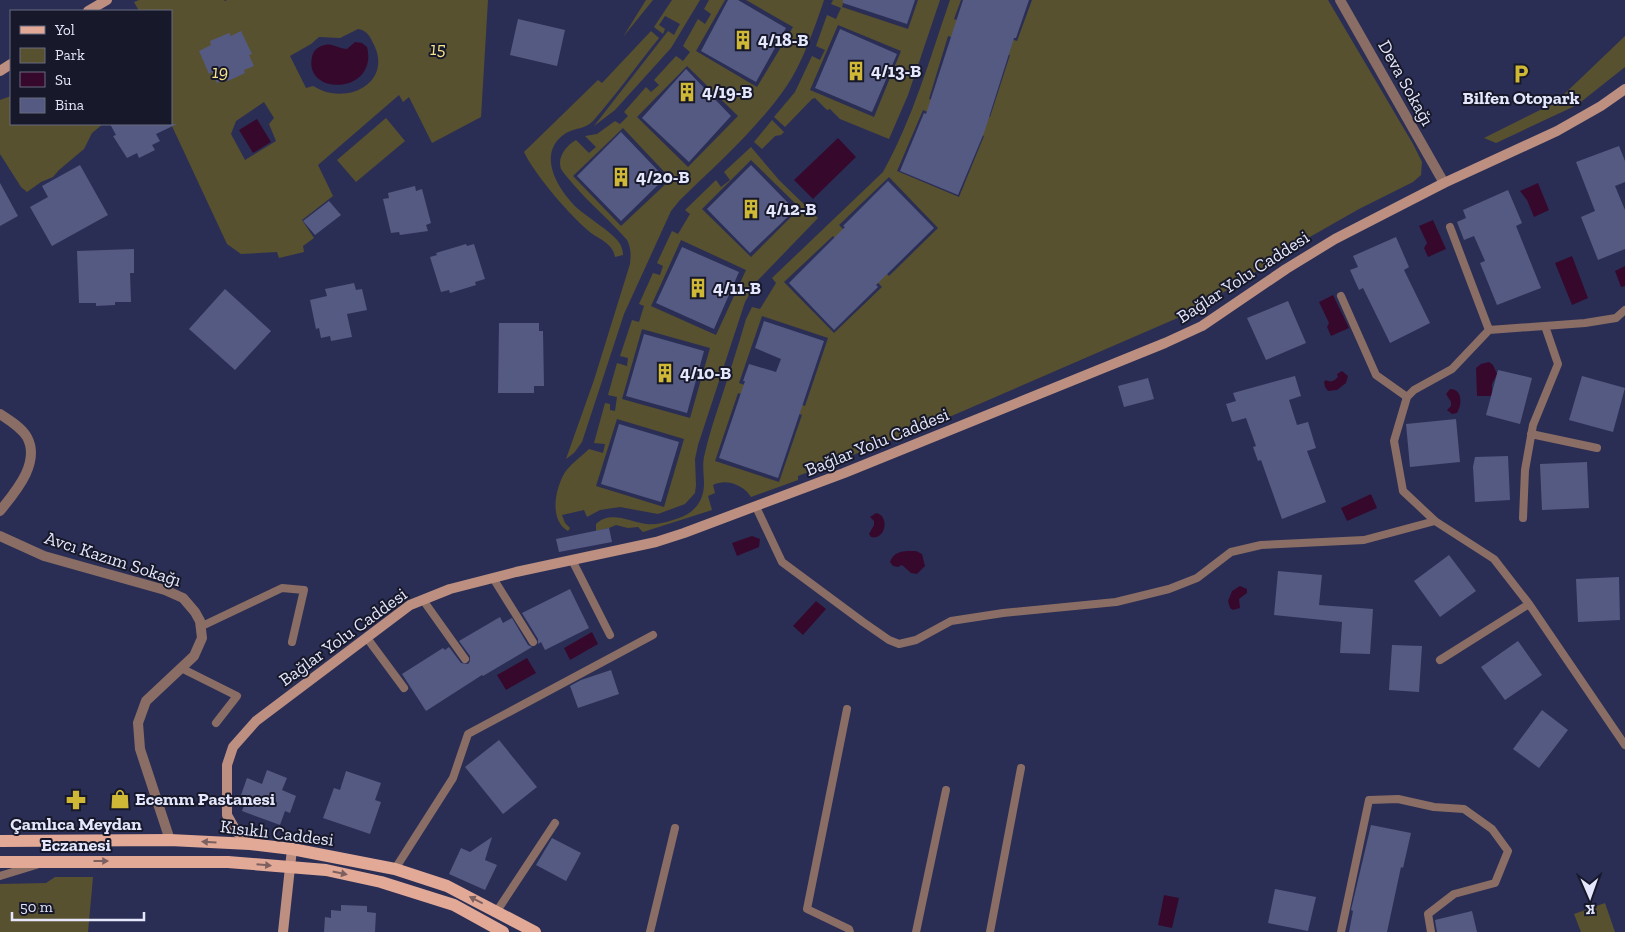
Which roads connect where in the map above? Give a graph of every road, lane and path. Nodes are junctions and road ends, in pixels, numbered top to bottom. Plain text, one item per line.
1 (107, 0) edge
2 (1340, 0) edge
3 (90, 10) edge
4 (1625, 89) edge
5 (1444, 183) junction
6 (1450, 228) dead end
7 (1341, 296) dead end
8 (1625, 310) edge
9 (1545, 326) junction
10 (1489, 330) junction
11 (1407, 397) junction
12 (0, 414) edge
13 (1532, 434) junction
14 (1597, 448) dead end
15 (756, 507) junction
16 (0, 511) edge
17 (1523, 518) dead end
18 (1435, 521) junction
19 (0, 536) edge
20 (572, 560) junction
21 (493, 578) junction
22 (423, 600) junction
23 (1529, 604) junction
24 (200, 627) junction
25 (610, 635) dead end
26 (653, 635) dead end
27 (367, 638) junction
28 (292, 642) dead end
29 (533, 642) dead end
30 (465, 659) dead end
31 (1440, 660) dead end
32 (181, 668) junction
33 (404, 688) dead end
34 (847, 709) dead end
35 (216, 723) dead end
36 (1625, 745) edge
37 (1021, 768) dead end
38 (946, 790) dead end
39 (555, 823) dead end
40 (675, 828) dead end
41 (170, 840) junction
42 (0, 841) edge
43 (250, 844) junction
44 (292, 849) junction
45 (52, 861) junction
46 (0, 862) edge
47 (291, 867) junction
48 (395, 869) junction
49 (0, 876) edge
50 (497, 911) junction
51 (283, 932) edge
52 (502, 932) edge
53 (535, 932) edge
54 (650, 932) edge
55 (850, 932) edge
56 (916, 932) edge
57 (990, 932) edge
58 (1341, 932) edge
59 (1431, 932) edge

1 - 3 street
2 - 5 street, Deva Sokağı
4 - 5 street, Bağlar Yolu Caddesi
5 - 15 street, Bağlar Yolu Caddesi
6 - 10 lane
7 - 11 lane
8 - 9 lane
9 - 10 lane
9 - 13 lane
10 - 11 lane
11 - 18 lane
12 - 16 street
13 - 14 lane
13 - 17 lane
15 - 18 lane
15 - 20 street, Bağlar Yolu Caddesi
18 - 23 lane
19 - 24 street, Avcı Kazım Sokağı
20 - 21 street, Bağlar Yolu Caddesi
20 - 25 lane
21 - 22 street, Bağlar Yolu Caddesi
21 - 29 lane
22 - 27 street, Bağlar Yolu Caddesi
22 - 30 lane
23 - 31 lane
23 - 36 lane
24 - 28 lane
24 - 32 street
26 - 48 lane
27 - 33 lane
27 - 43 street, Bağlar Yolu Caddesi
32 - 35 lane
32 - 41 street
34 - 55 lane
37 - 57 lane
38 - 56 lane
39 - 50 lane
40 - 54 lane
41 - 42 main road, Kısıklı Caddesi
43 -> 41 main road, Kısıklı Caddesi
43 - 44 main road, Kısıklı Caddesi
44 - 47 street
44 - 48 main road, Kısıklı Caddesi
45 - 46 main road, Kısıklı Caddesi
45 -> 47 main road, Kısıklı Caddesi
45 - 49 lane
47 - 51 street
47 -> 52 main road, Kısıklı Caddesi
50 -> 48 main road, Kısıklı Caddesi
50 - 53 main road, Kısıklı Caddesi
58 - 59 lane

